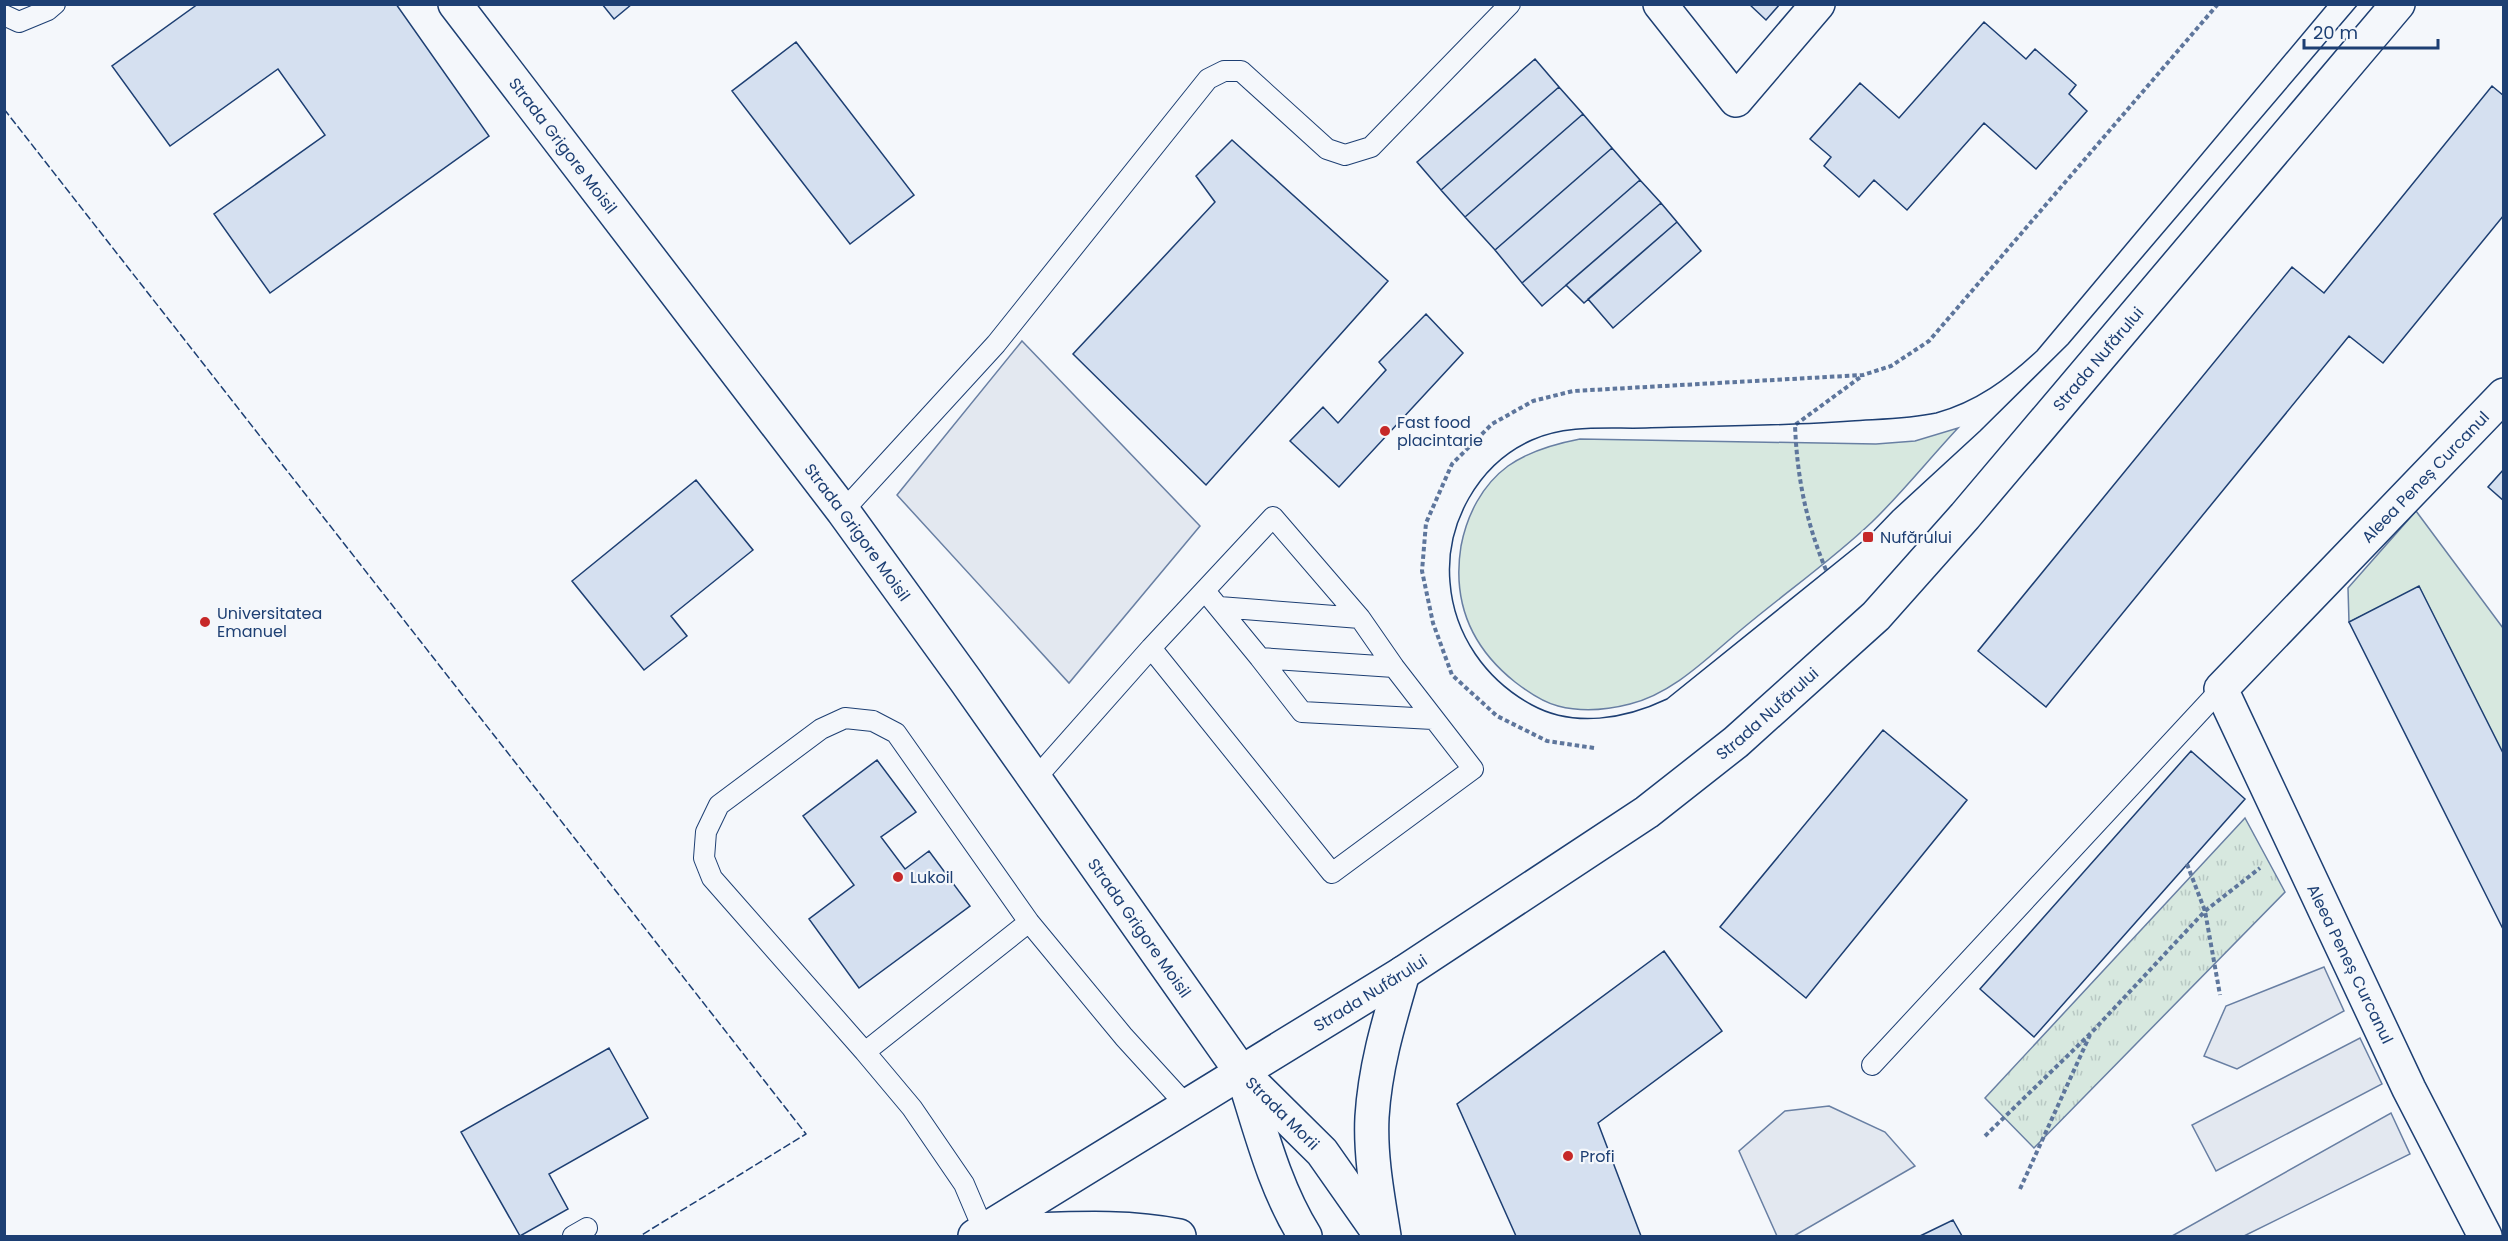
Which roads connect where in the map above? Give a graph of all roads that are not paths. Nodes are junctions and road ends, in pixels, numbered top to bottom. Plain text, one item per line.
1 (55, 4) edge
2 (455, 4) edge
3 (1510, 4) edge
4 (1660, 4) edge
5 (1818, 4) edge
6 (2398, 4) edge
7 (4, 15) edge
8 (2504, 394) edge
9 (843, 511) junction
10 (1205, 591) junction
11 (1220, 607) junction
12 (1360, 618) junction
13 (1150, 648) junction
14 (1260, 658) junction
15 (1394, 667) junction
16 (2220, 689) junction
17 (1433, 719) junction
18 (1035, 779) junction
19 (1029, 922) junction
20 (1403, 973) junction
21 (865, 1052) junction
22 (1872, 1065) dead end
23 (1242, 1073) junction
24 (1186, 1106) junction
25 (980, 1234) edge
26 (1179, 1236) edge
27 (1305, 1236) edge
28 (1382, 1236) edge
29 (2485, 1236) edge

1 - 7 lane
2 - 9 main road, Strada Grigore Moisil
3 - 9 lane
4 - 5 main road
6 - 20 main road, Strada Nufărului
8 - 16 main road, Aleea Peneș Curcanul
9 - 18 main road, Strada Grigore Moisil
10 - 11 lane
10 - 12 lane
10 - 13 lane
11 - 12 lane
11 - 14 lane
12 - 15 lane
13 - 17 lane
13 - 18 lane
14 - 15 lane
14 - 17 lane
15 - 17 lane
16 - 22 lane, Aleea Peneș Curcanul
16 - 29 main road, Aleea Peneș Curcanul
18 - 23 main road, Strada Grigore Moisil
19 - 21 lane
19 - 21 lane
19 - 24 lane
20 - 23 main road, Strada Nufărului
20 - 28 main road
21 - 25 lane
23 - 24 main road, Strada Nufărului
23 - 27 main road, Strada Morii
23 - 28 main road, Strada Morii
24 - 25 main road, Strada Nufărului
25 - 26 main road

